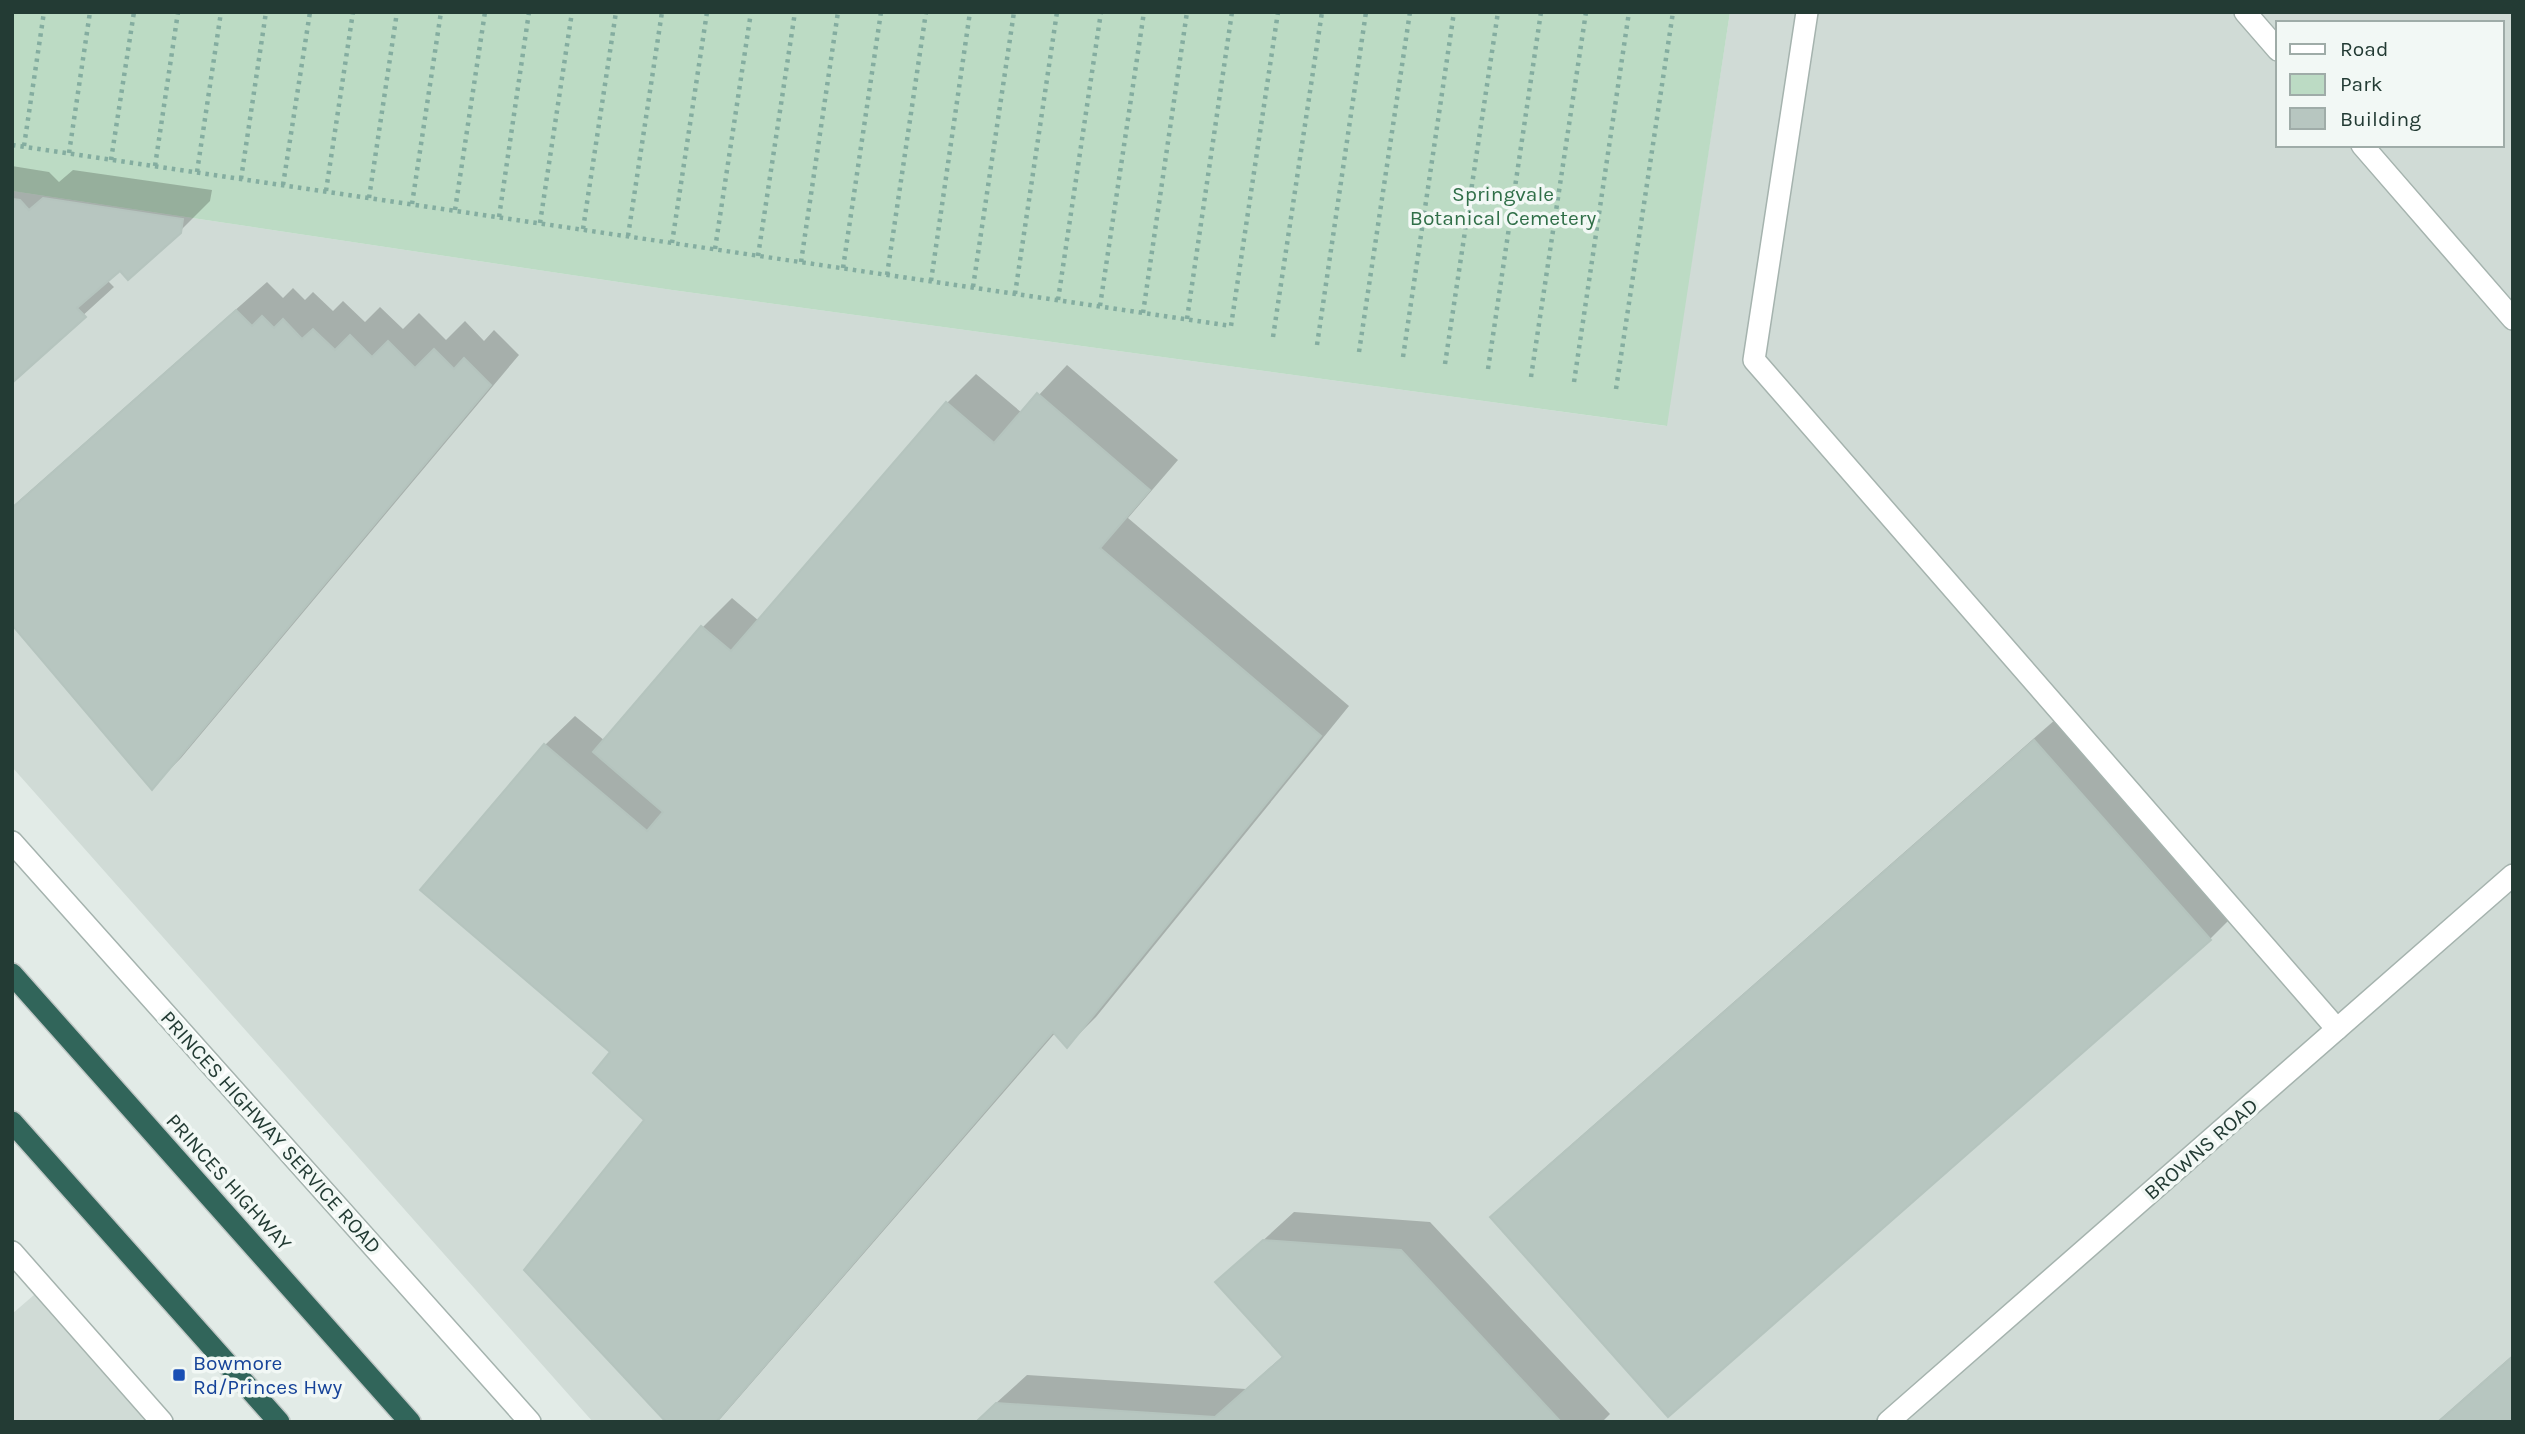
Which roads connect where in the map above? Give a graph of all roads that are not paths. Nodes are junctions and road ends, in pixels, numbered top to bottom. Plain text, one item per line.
1 (1807, 12) edge
2 (2245, 12) edge
3 (2276, 48) edge
4 (2364, 147) edge
5 (2513, 319) edge
6 (12, 842) edge
7 (2513, 875) edge
8 (12, 974) edge
9 (2337, 1028) junction
10 (12, 1122) edge
11 (12, 1252) edge
12 (162, 1422) edge
13 (279, 1422) edge
14 (410, 1422) edge
15 (530, 1422) edge
16 (1888, 1422) edge

1 - 9 street
2 - 3 street
4 - 5 street
6 - 15 street, PRINCES HIGHWAY SERVICE ROAD
7 - 9 street, BROWNS ROAD
8 - 14 highway, PRINCES HIGHWAY
9 - 16 street, BROWNS ROAD
10 - 13 highway
11 - 12 street

